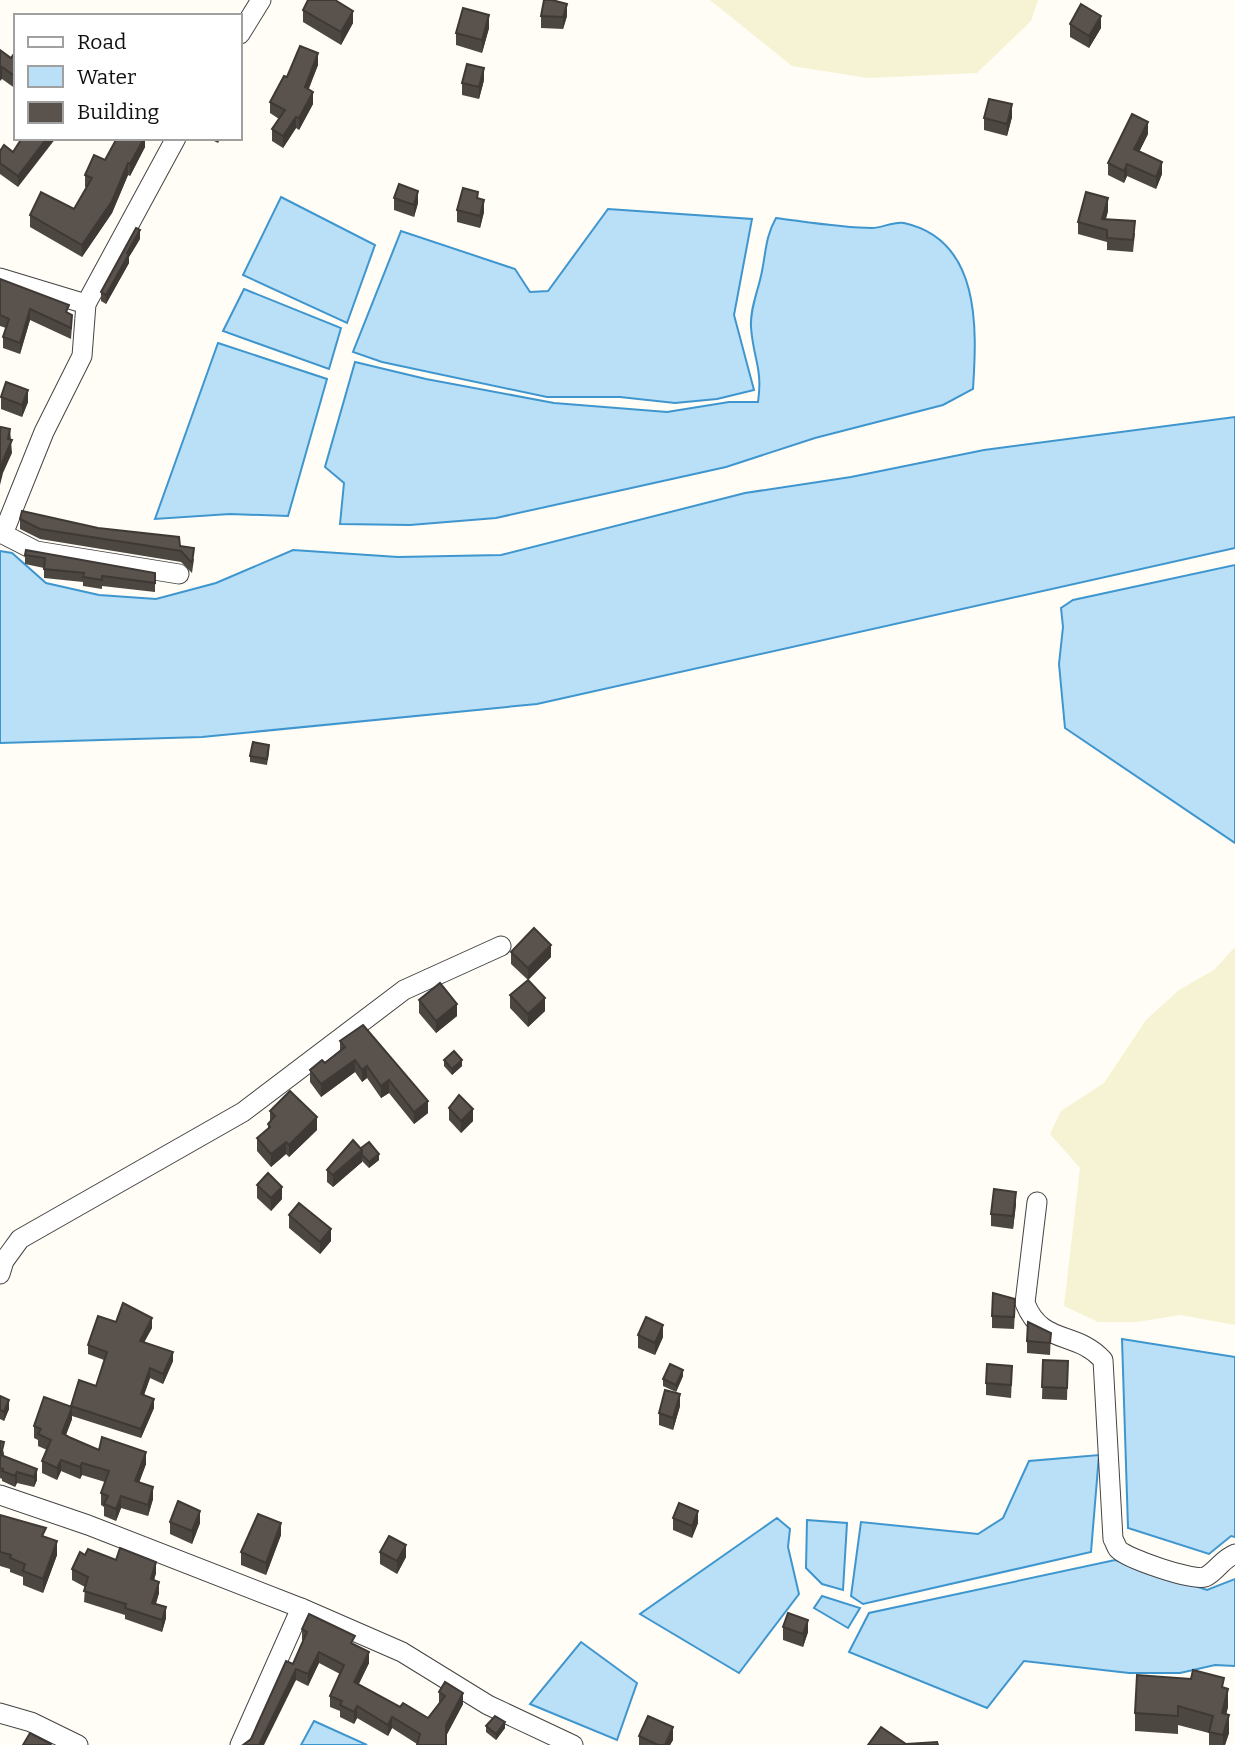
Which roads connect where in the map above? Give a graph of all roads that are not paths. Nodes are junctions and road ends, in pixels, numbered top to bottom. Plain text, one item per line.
1 (261, 0) edge
2 (242, 31) edge
3 (175, 140) edge
4 (0, 278) edge
5 (86, 304) junction
6 (2, 533) edge
7 (179, 574) dead end
8 (501, 946) dead end
9 (1037, 1202) dead end
10 (0, 1274) edge
11 (0, 1495) edge
12 (1235, 1555) edge
13 (301, 1608) junction
14 (0, 1713) edge
15 (71, 1743) edge
16 (240, 1745) edge
17 (573, 1745) edge

1 - 2 street
3 - 5 street
4 - 5 street
5 - 6 street
6 - 7 street
8 - 10 street
9 - 12 street
11 - 13 street
13 - 16 street
13 - 17 street
14 - 15 street

